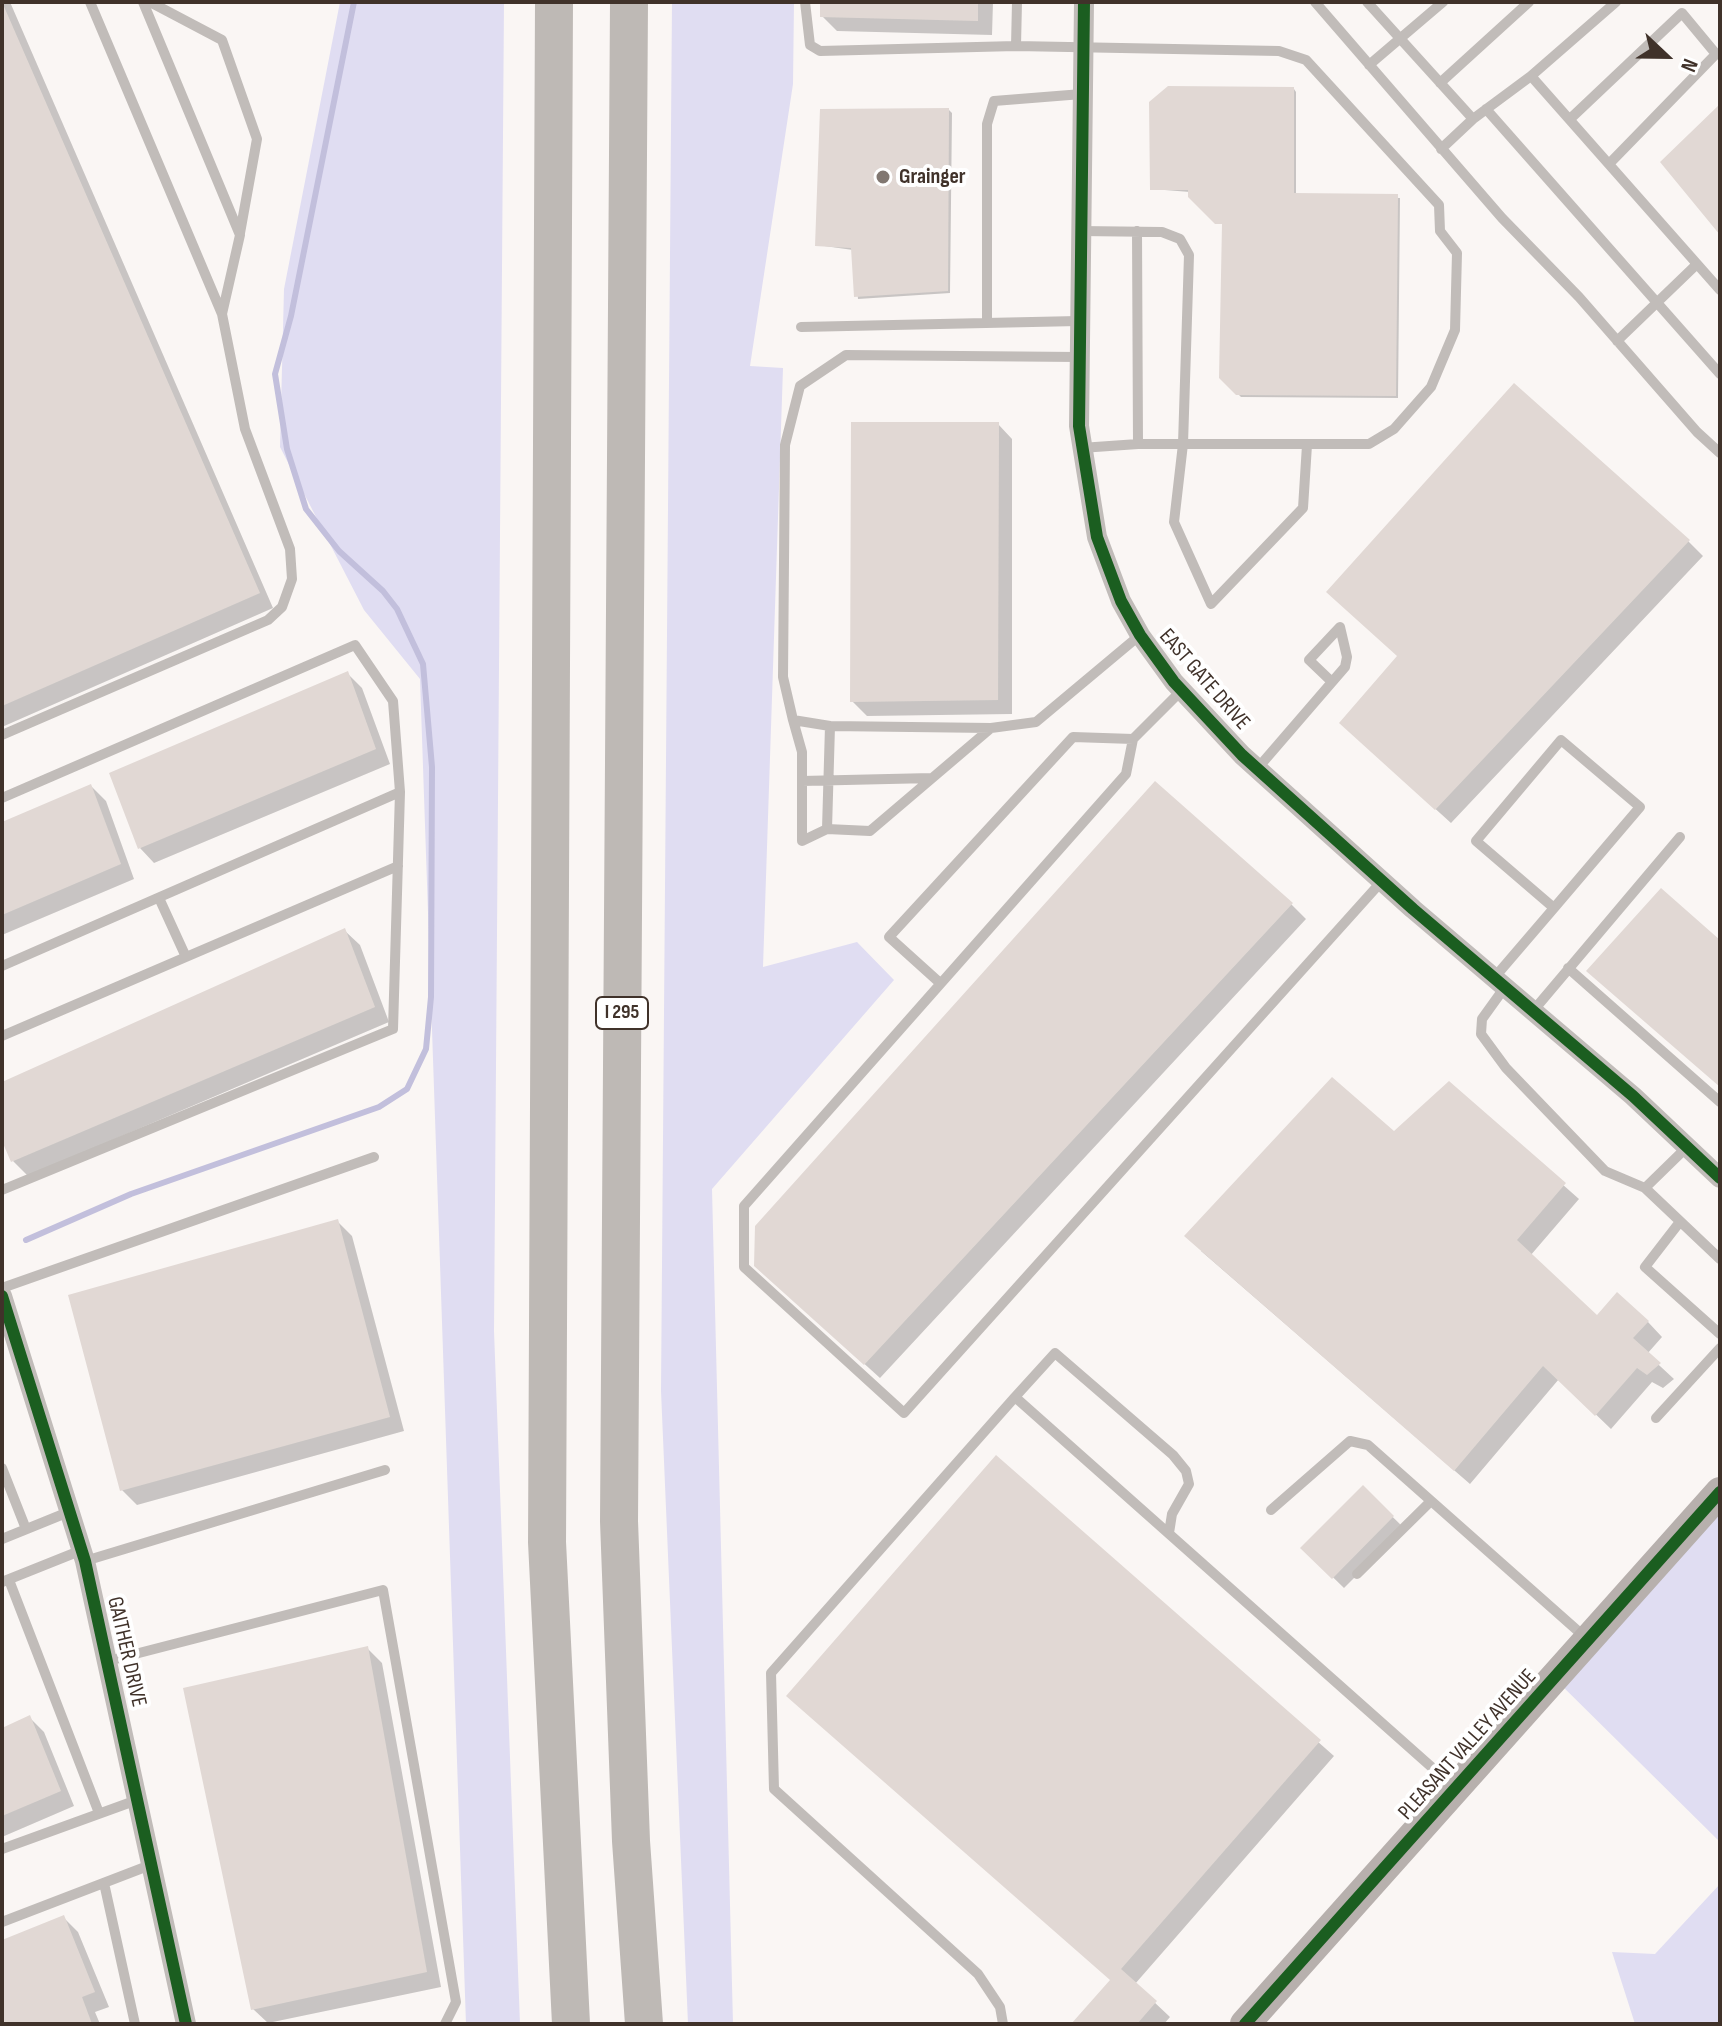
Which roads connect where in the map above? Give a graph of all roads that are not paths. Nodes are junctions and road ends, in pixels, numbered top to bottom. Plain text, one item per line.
1 (90, 2) edge
2 (143, 2) edge
3 (150, 2) edge
4 (554, 2) edge
5 (629, 2) edge
6 (805, 2) edge
7 (1017, 2) edge
8 (1084, 2) edge
9 (1315, 2) edge
10 (1367, 2) edge
11 (1443, 2) edge
12 (1529, 2) edge
13 (1616, 2) edge
14 (1400, 39) junction
15 (1016, 46) junction
16 (1083, 47) junction
17 (1369, 65) junction
18 (1531, 76) junction
19 (1440, 83) junction
20 (1082, 94) junction
21 (1486, 109) junction
22 (1473, 119) junction
23 (1570, 119) junction
24 (1441, 149) junction
25 (1609, 164) junction
26 (1080, 231) junction
27 (1137, 231) junction
28 (240, 235) junction
29 (1697, 264) junction
30 (1720, 290) edge
31 (1657, 302) junction
32 (222, 314) junction
33 (1078, 321) junction
34 (987, 323) junction
35 (801, 327) dead end
36 (1617, 341) junction
37 (1078, 357) junction
38 (1720, 374) edge
39 (1138, 444) junction
40 (1183, 444) junction
41 (1307, 445) junction
42 (1081, 448) junction
43 (1720, 453) edge
44 (1140, 635) junction
45 (1332, 682) junction
46 (1182, 690) junction
47 (793, 720) junction
48 (830, 726) junction
49 (991, 728) junction
50 (2, 735) edge
51 (1133, 739) junction
52 (1257, 769) junction
53 (933, 778) junction
54 (829, 780) junction
55 (802, 781) junction
56 (400, 792) junction
57 (2, 798) edge
58 (827, 829) junction
59 (1680, 837) dead end
60 (398, 866) junction
61 (1382, 881) junction
62 (159, 898) junction
63 (1554, 908) junction
64 (186, 957) junction
65 (2, 966) edge
66 (1568, 968) junction
67 (1500, 982) junction
68 (940, 983) junction
69 (1533, 1011) junction
70 (2, 1036) edge
71 (1720, 1102) edge
72 (1687, 1147) junction
73 (374, 1157) dead end
74 (1720, 1178) edge
75 (1645, 1188) junction
76 (2, 1190) edge
77 (1679, 1223) junction
78 (1720, 1259) edge
79 (2, 1288) edge
80 (2, 1296) edge
81 (1720, 1334) edge
82 (1720, 1348) edge
83 (1015, 1397) junction
84 (1656, 1418) dead end
85 (2, 1468) edge
86 (385, 1470) dead end
87 (1720, 1492) edge
88 (1431, 1501) junction
89 (1271, 1510) dead end
90 (71, 1511) junction
91 (26, 1529) junction
92 (1169, 1533) junction
93 (2, 1539) edge
94 (84, 1556) junction
95 (1357, 1574) dead end
96 (5, 1581) edge
97 (1588, 1641) junction
98 (108, 1661) junction
99 (1455, 1788) junction
100 (139, 1799) junction
101 (99, 1813) junction
102 (2, 1849) edge
103 (153, 1864) junction
104 (104, 1883) junction
105 (2, 1922) edge
106 (135, 2024) edge
107 (186, 2024) edge
108 (445, 2024) edge
109 (571, 2024) edge
110 (644, 2024) edge
111 (1003, 2024) edge
112 (1245, 2024) edge

1 - 32 lane
2 - 28 lane
3 - 28 lane
4 - 109 highway
5 - 110 highway, I 295
6 - 15 lane
7 - 15 lane
8 - 16 street, EAST GATE DRIVE
9 - 17 lane
10 - 14 lane
11 - 14 lane
12 - 19 lane
13 - 18 lane
14 - 17 lane
14 - 19 lane
15 - 16 lane
16 - 20 street, EAST GATE DRIVE
16 - 41 lane
17 - 24 lane
18 - 21 lane
18 - 23 lane
19 - 22 lane
20 - 26 street, EAST GATE DRIVE
20 - 34 lane
21 - 22 lane
21 - 31 lane
22 - 24 lane
23 - 25 lane
23 - 25 lane
24 - 36 lane
25 - 29 lane
26 - 27 lane
26 - 33 street, EAST GATE DRIVE
27 - 39 lane
27 - 40 lane
28 - 32 lane
29 - 30 lane
29 - 31 lane
31 - 36 lane
31 - 38 lane
32 - 50 lane
33 - 34 lane
33 - 37 street, EAST GATE DRIVE
34 - 35 lane
36 - 43 lane
37 - 42 street, EAST GATE DRIVE
37 - 47 lane
39 - 40 lane
39 - 42 lane
40 - 41 lane
40 - 41 lane
42 - 44 street, EAST GATE DRIVE
44 - 46 street, EAST GATE DRIVE
44 - 49 lane
45 - 45 lane
45 - 52 lane
46 - 51 lane
46 - 52 street, EAST GATE DRIVE
47 - 48 lane
47 - 55 lane
48 - 49 lane
48 - 54 lane
49 - 53 lane
51 - 68 lane
51 - 68 lane
52 - 61 street, EAST GATE DRIVE
53 - 54 lane
53 - 58 lane
54 - 55 lane
54 - 58 lane
55 - 58 lane
56 - 57 lane
56 - 60 lane
56 - 62 lane
59 - 66 lane
60 - 64 lane
60 - 76 lane
61 - 67 street, EAST GATE DRIVE
61 - 68 lane
62 - 64 lane
62 - 65 lane
63 - 63 lane
63 - 67 lane
64 - 70 lane
66 - 69 lane
66 - 71 lane
67 - 69 street, EAST GATE DRIVE
67 - 75 lane
69 - 72 street, EAST GATE DRIVE
72 - 74 street, EAST GATE DRIVE
72 - 75 lane
73 - 79 lane
75 - 77 lane
77 - 78 lane
77 - 81 lane
80 - 90 street, GAITHER DRIVE
82 - 84 lane
83 - 92 lane
83 - 92 lane
83 - 111 lane
85 - 91 lane
86 - 94 lane
87 - 97 street, PLEASANT VALLEY AVENUE
88 - 89 lane
88 - 95 lane
88 - 97 lane
90 - 91 lane
90 - 94 street, GAITHER DRIVE
91 - 93 lane
92 - 99 lane
94 - 96 lane
94 - 98 street, GAITHER DRIVE
96 - 101 lane
97 - 99 street, PLEASANT VALLEY AVENUE
98 - 100 street, GAITHER DRIVE
98 - 108 lane
99 - 112 street, PLEASANT VALLEY AVENUE
100 - 101 lane
100 - 103 street, GAITHER DRIVE
101 - 102 lane
103 - 104 lane
103 - 107 street, GAITHER DRIVE
104 - 105 lane
104 - 106 lane

